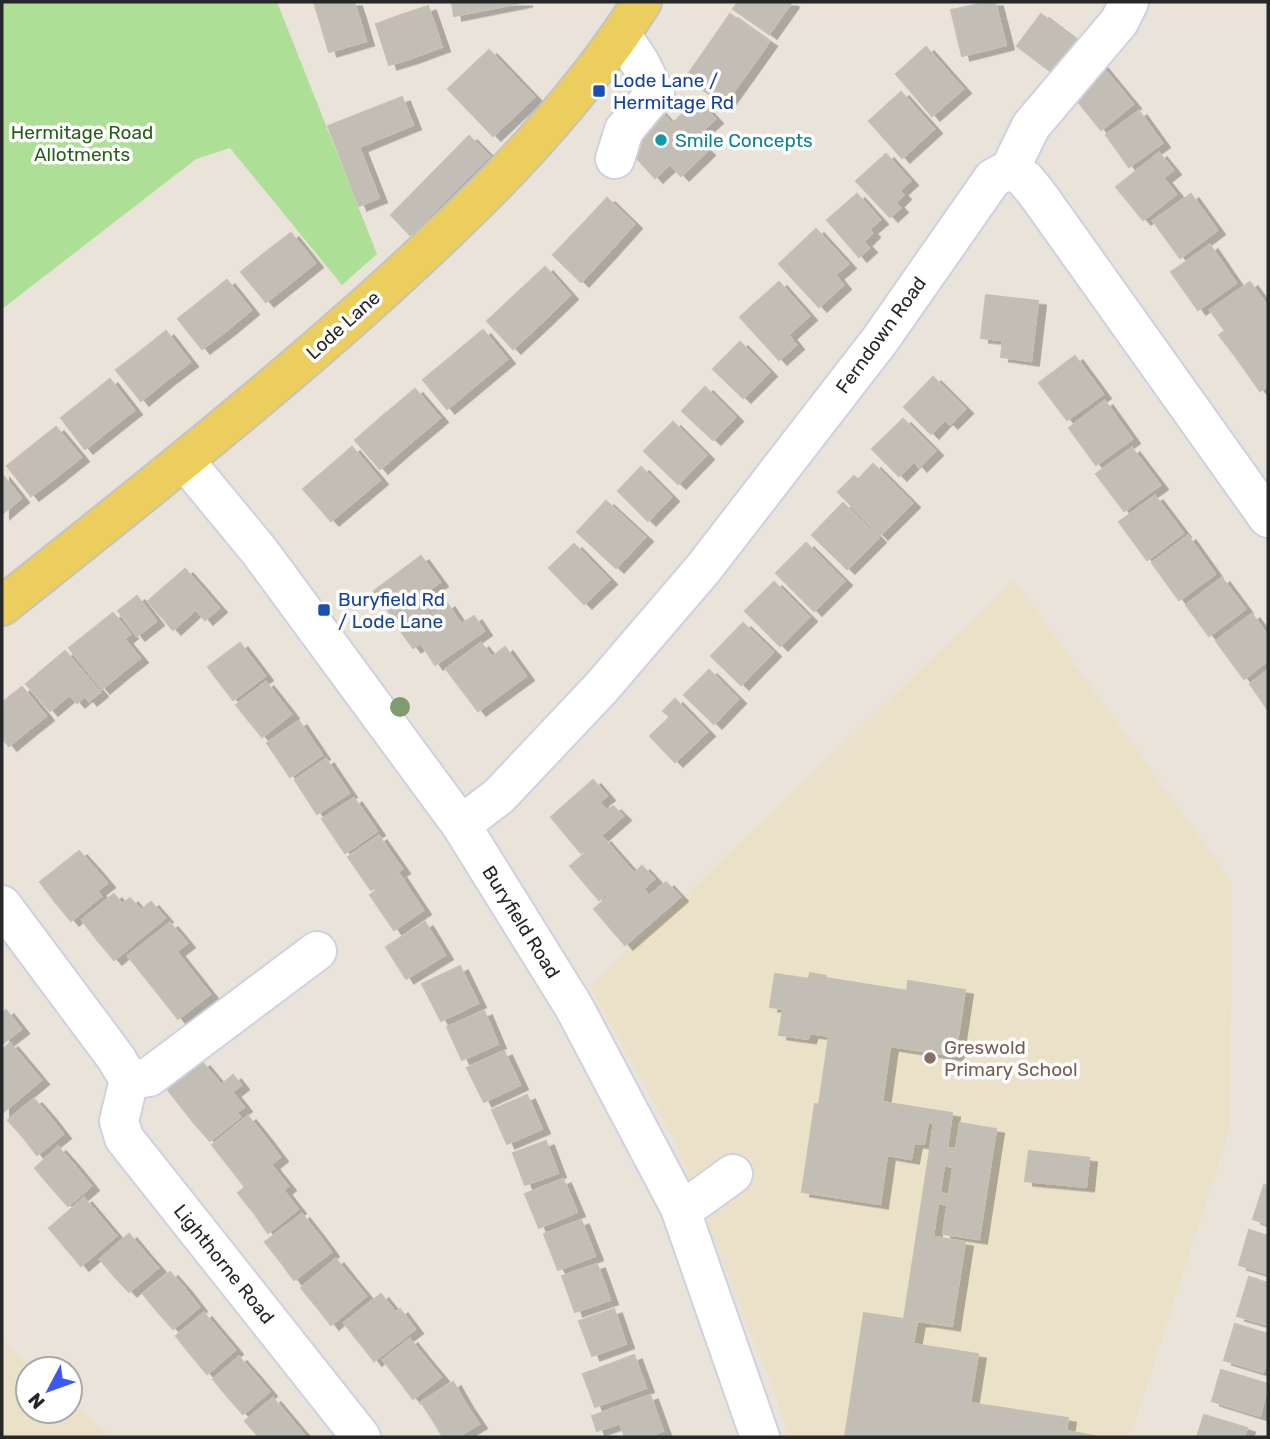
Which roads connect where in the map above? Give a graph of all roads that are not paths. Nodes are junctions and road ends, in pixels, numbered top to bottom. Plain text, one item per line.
1 (642, 2) edge
2 (1129, 2) edge
3 (621, 34) junction
4 (615, 159) dead end
5 (1010, 169) junction
6 (185, 461) junction
7 (1268, 518) edge
8 (2, 606) edge
9 (461, 825) junction
10 (2, 905) edge
11 (317, 951) dead end
12 (129, 1080) junction
13 (733, 1174) dead end
14 (680, 1208) junction
15 (361, 1437) edge
16 (760, 1437) edge

1 - 3 main road, Lode Lane
2 - 5 street
3 - 4 street
3 - 6 main road, Lode Lane
5 - 7 street
5 - 9 street, Ferndown Road
6 - 8 main road, Lode Lane
6 - 9 street, Buryfield Road
9 - 14 street, Buryfield Road
10 - 12 street
11 - 12 street
12 - 15 street, Lighthorne Road
13 - 14 street
14 - 16 street, Buryfield Road

